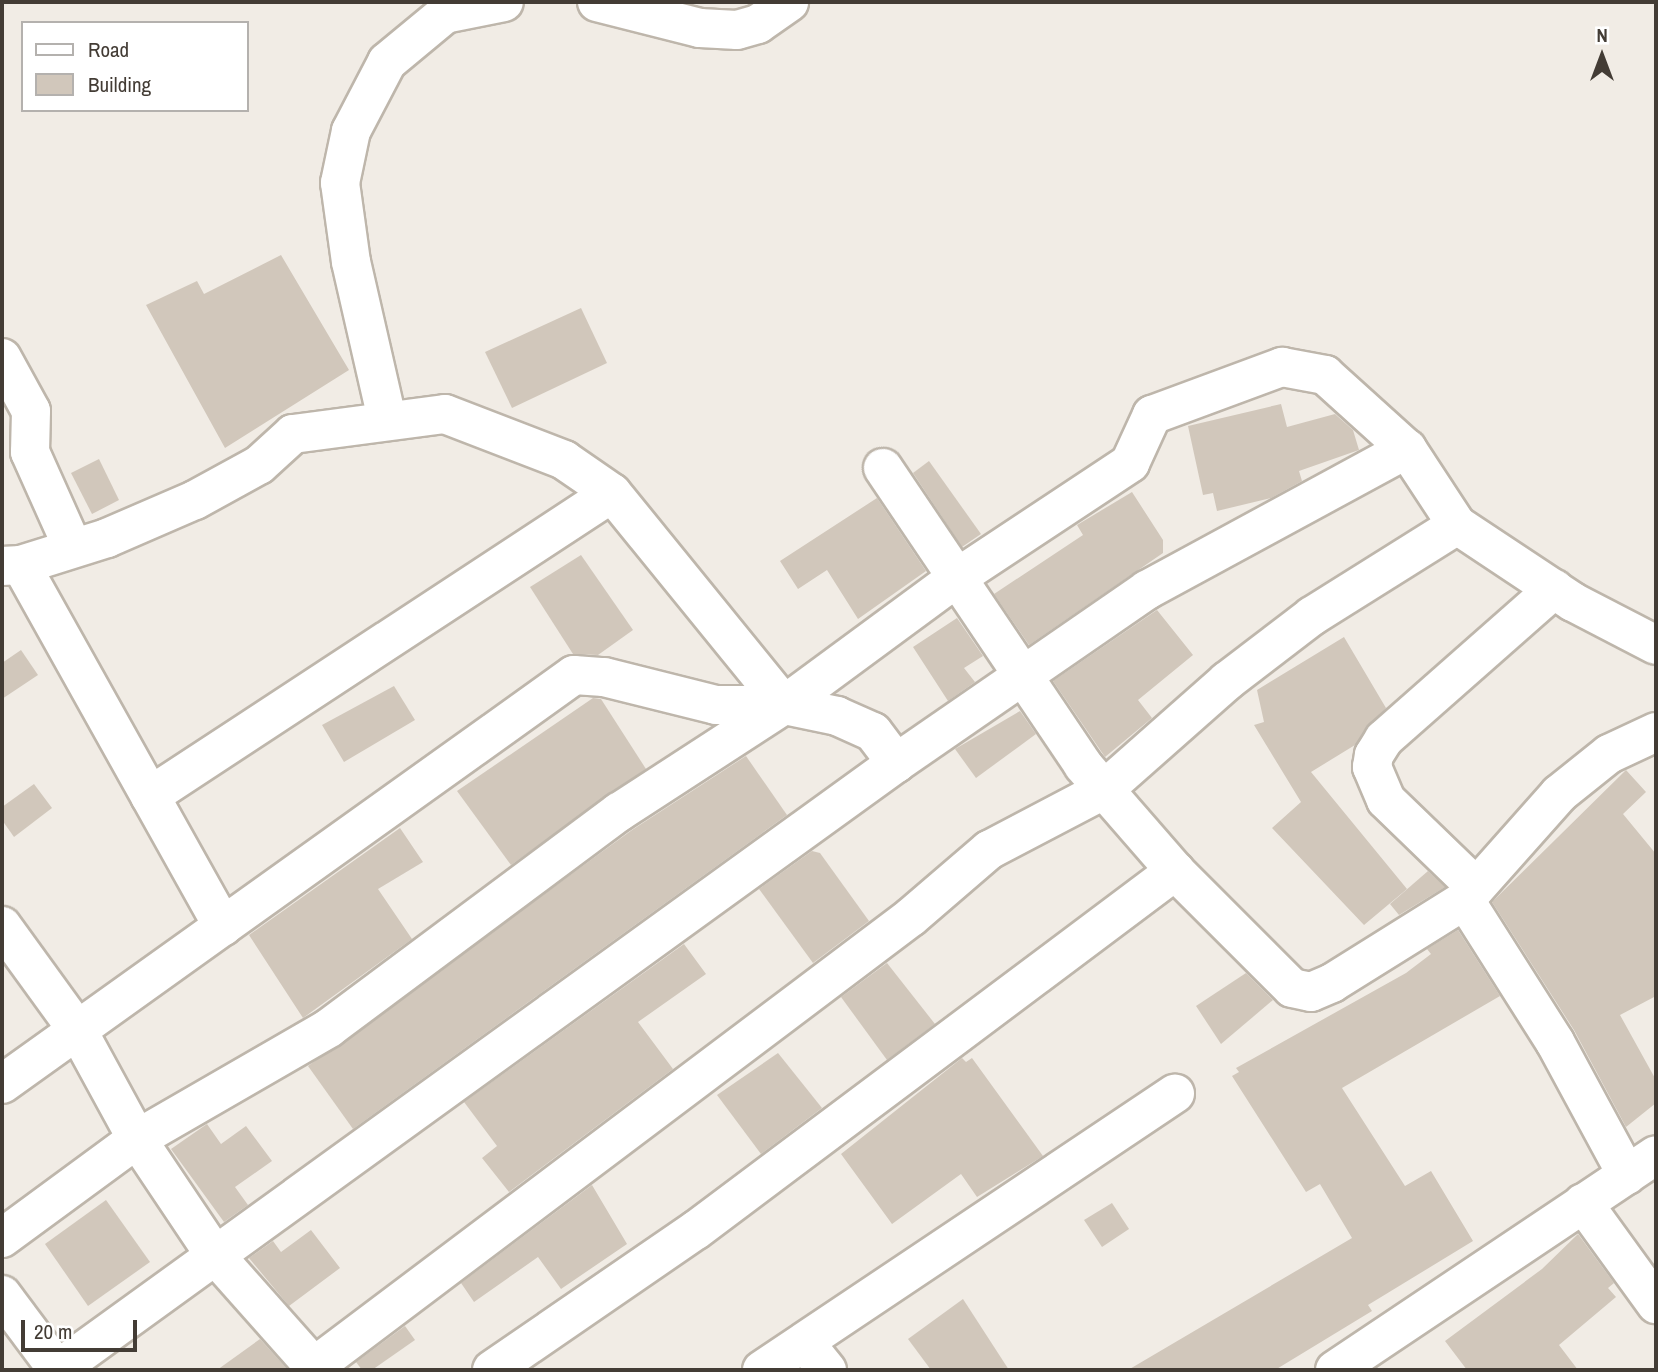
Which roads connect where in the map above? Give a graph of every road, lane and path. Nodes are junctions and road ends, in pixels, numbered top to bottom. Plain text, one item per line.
1 (504, 2) edge
2 (597, 2) edge
3 (789, 2) edge
4 (2, 358) edge
5 (387, 419) junction
6 (1407, 449) junction
7 (883, 468) dead end
8 (612, 493) junction
9 (1457, 525) junction
10 (73, 548) junction
11 (11, 565) edge
12 (955, 579) junction
13 (1554, 589) junction
14 (1656, 645) edge
15 (1020, 678) junction
16 (784, 705) junction
17 (1656, 732) edge
18 (896, 763) junction
19 (1105, 789) junction
20 (150, 796) junction
21 (1175, 871) junction
22 (1471, 893) junction
23 (2, 926) edge
24 (223, 926) junction
25 (78, 1031) junction
26 (2, 1084) edge
27 (1175, 1094) dead end
28 (137, 1139) junction
29 (1642, 1165) edge
30 (1583, 1203) junction
31 (2, 1238) edge
32 (214, 1254) junction
33 (2, 1295) edge
34 (1656, 1304) edge
35 (816, 1356) edge
36 (316, 1368) edge
37 (58, 1370) edge
38 (493, 1370) edge
39 (762, 1370) edge
40 (1335, 1370) edge

1 - 5 street
2 - 3 street
4 - 10 street
5 - 8 street
5 - 10 street
6 - 9 street
6 - 12 street
6 - 15 street
7 - 12 street
8 - 16 street
8 - 20 street
9 - 13 street
9 - 19 street
10 - 11 street
11 - 20 street
12 - 15 street
12 - 16 street
13 - 14 street
13 - 22 street
15 - 18 street
15 - 19 street
16 - 18 street
16 - 24 street
16 - 28 street
17 - 22 street
18 - 32 street
19 - 21 street
19 - 36 street
20 - 24 street
21 - 22 street
21 - 38 street
22 - 29 street
23 - 25 street
24 - 25 street
25 - 26 street
25 - 28 street
27 - 35 street
28 - 31 street
28 - 32 street
29 - 30 street
30 - 34 street
30 - 40 street
32 - 36 street
32 - 37 street
33 - 37 street
35 - 39 street

